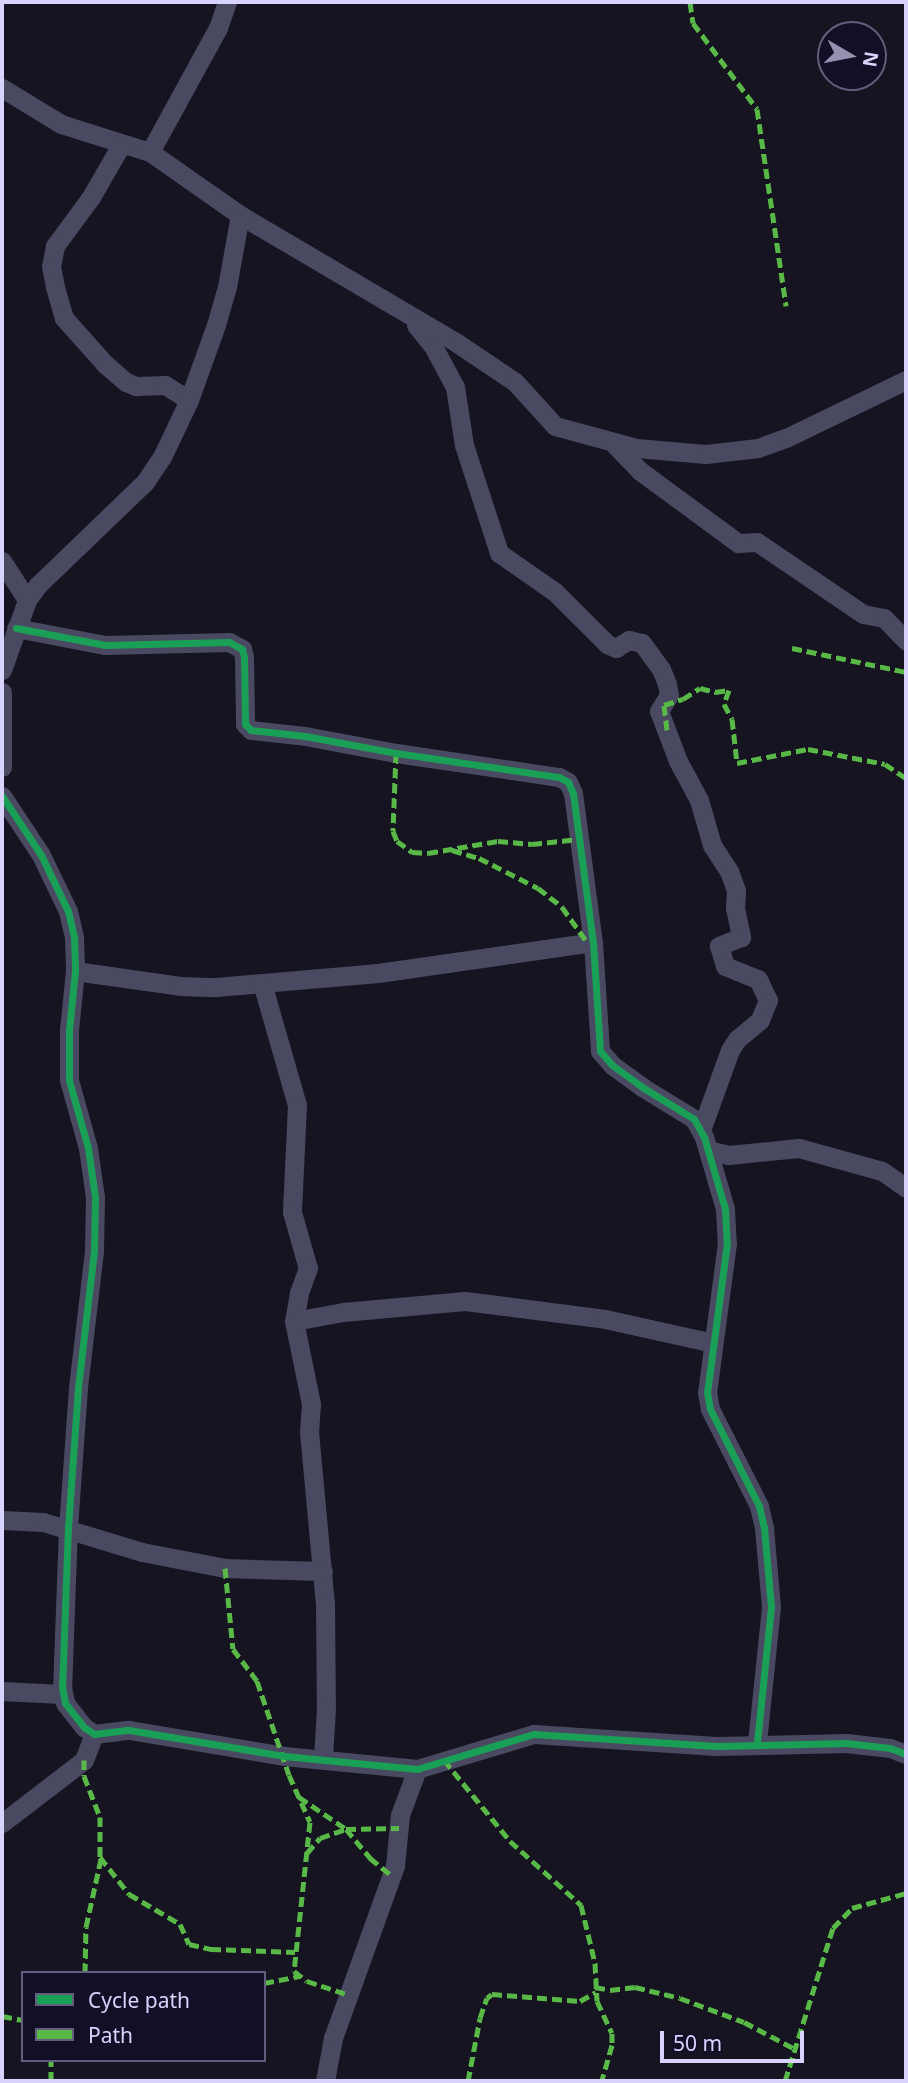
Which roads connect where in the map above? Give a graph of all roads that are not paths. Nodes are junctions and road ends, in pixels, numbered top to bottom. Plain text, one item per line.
1 (227, 2) edge
2 (2, 88) edge
3 (121, 145) junction
4 (150, 152) junction
5 (240, 215) junction
6 (408, 316) junction
7 (906, 380) edge
8 (189, 400) junction
9 (611, 441) junction
10 (2, 561) edge
11 (27, 600) junction
12 (16, 628) junction
13 (906, 641) edge
14 (2, 670) edge
15 (2, 692) edge
16 (2, 767) edge
17 (2, 796) edge
18 (593, 942) junction
19 (75, 971) junction
20 (262, 983) junction
21 (701, 1130) junction
22 (708, 1150) junction
23 (906, 1188) edge
24 (295, 1321) junction
25 (713, 1343) junction
26 (2, 1520) edge
27 (68, 1527) junction
28 (323, 1571) junction
29 (2, 1691) edge
30 (62, 1694) junction
31 (94, 1734) junction
32 (757, 1743) junction
33 (906, 1754) edge
34 (323, 1759) junction
35 (417, 1769) junction
36 (2, 1823) edge
37 (325, 2081) edge

1 - 4 street
2 - 3 street
3 - 4 street
3 - 8 street
4 - 5 street
5 - 6 street
5 - 8 street
6 - 9 street
6 - 21 street
7 - 9 street
8 - 11 street
9 - 13 street
10 - 11 street
11 - 12 street
12 - 14 street
12 - 18 street
15 - 16 street
17 - 19 street
18 - 20 street
18 - 21 street
19 - 20 street
19 - 27 street
20 - 24 street
21 - 22 street
22 - 23 street
22 - 25 street
24 - 25 street
24 - 28 street
25 - 32 street
26 - 27 street
27 - 28 street
27 - 30 street
28 - 34 street
29 - 30 street
30 - 31 street
31 - 34 street
31 - 36 street
32 - 33 street
32 - 35 street
34 - 35 street
35 - 37 street

